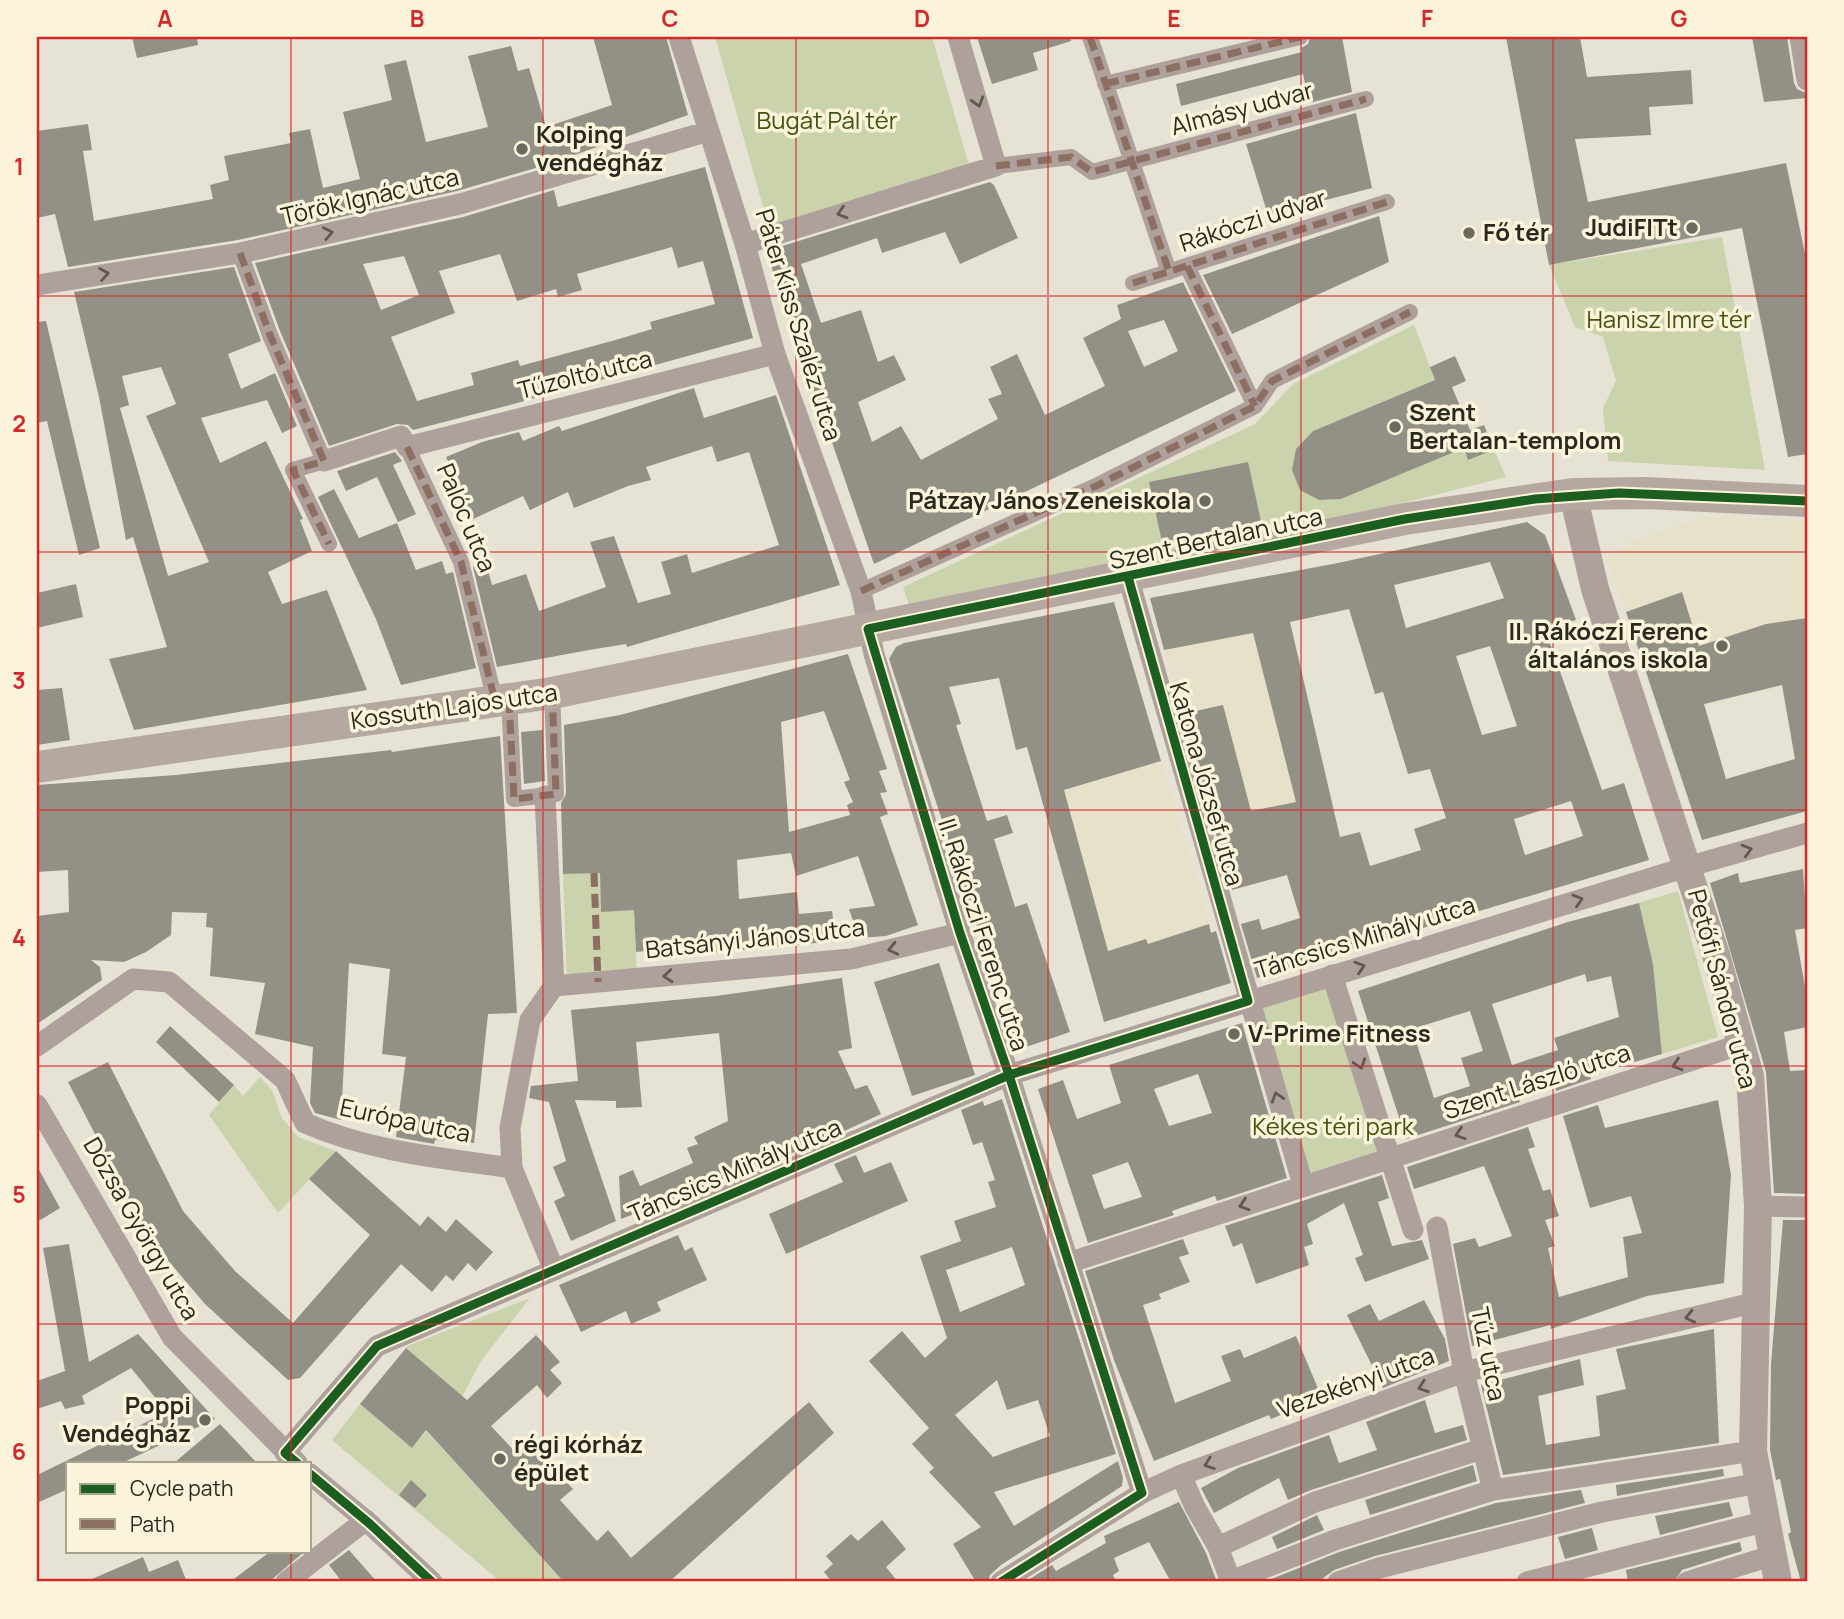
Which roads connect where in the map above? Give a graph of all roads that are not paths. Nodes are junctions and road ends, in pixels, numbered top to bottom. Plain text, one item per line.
1 (679, 37) edge
2 (958, 37) edge
3 (1090, 37) edge
4 (1300, 37) edge
5 (1800, 37) edge
6 (1807, 80) edge
7 (1105, 84) junction
8 (1366, 99) dead end
9 (709, 131) junction
10 (1130, 163) junction
11 (996, 166) junction
12 (1387, 202) dead end
13 (745, 244) junction
14 (240, 253) junction
15 (1187, 266) junction
16 (1169, 272) junction
17 (1133, 283) dead end
18 (37, 285) edge
19 (1410, 312) dead end
20 (775, 354) junction
21 (1255, 406) junction
22 (407, 447) junction
23 (324, 461) junction
24 (1573, 494) junction
25 (1807, 501) edge
26 (329, 544) dead end
27 (1128, 578) junction
28 (861, 592) junction
29 (868, 629) junction
30 (552, 693) junction
31 (502, 700) junction
32 (37, 767) edge
33 (545, 796) junction
34 (1807, 834) edge
35 (1687, 867) junction
36 (960, 933) junction
37 (1332, 975) junction
38 (554, 986) junction
39 (1248, 1001) junction
40 (1742, 1044) junction
41 (37, 1046) edge
42 (1009, 1075) junction
43 (38, 1103) edge
44 (1390, 1157) junction
45 (512, 1168) junction
46 (1303, 1185) junction
47 (1758, 1206) junction
48 (1807, 1207) edge
49 (1437, 1227) dead end
50 (1413, 1230) dead end
51 (1068, 1263) junction
52 (554, 1270) junction
53 (1757, 1301) junction
54 (1464, 1372) junction
55 (1482, 1449) junction
56 (1753, 1451) junction
57 (291, 1458) edge
58 (1181, 1475) junction
59 (312, 1476) edge
60 (1759, 1483) junction
61 (1493, 1490) junction
62 (1142, 1493) junction
63 (366, 1520) junction
64 (1768, 1521) junction
65 (1218, 1547) junction
66 (1776, 1569) edge
67 (1231, 1581) edge
68 (286, 1582) edge
69 (432, 1582) edge
70 (1001, 1582) edge
71 (1338, 1582) edge
72 (1527, 1582) edge
73 (1687, 1582) edge

1 - 9 street, Páter Kiss Szaléz utca
2 -> 11 street
3 - 7 street
4 - 7 street
5 - 6 street
7 - 10 street
8 - 10 street, Almásy udvar
9 - 13 street, Páter Kiss Szaléz utca
14 -> 9 street, Török Ignác utca
10 - 11 street, Almásy udvar
10 - 16 street
11 -> 13 street
12 - 15 street, Rákóczi udvar
13 - 20 street, Páter Kiss Szaléz utca
18 -> 14 street, Török Ignác utca
14 - 23 street
15 - 16 street, Rákóczi udvar
15 - 21 street
16 - 17 street, Rákóczi udvar
19 - 21 street
20 - 22 street, Tűzoltó utca
20 - 28 street, Páter Kiss Szaléz utca
21 - 28 street
22 - 23 street, Palóc utca
22 - 31 street, Palóc utca
23 - 26 street, Palóc utca
24 - 25 main road, Szent Bertalan utca
24 - 27 main road, Szent Bertalan utca
24 - 35 street, Petőfi Sándor utca
27 - 29 main road, Szent Bertalan utca
27 - 39 street, Katona József utca
28 - 29 street, Páter Kiss Szaléz utca
29 - 30 main road, Kossuth Lajos utca
29 - 36 street, II. Rákóczi Ferenc utca
30 - 31 main road, Kossuth Lajos utca
30 - 33 street
31 - 32 main road, Kossuth Lajos utca
31 - 33 street, Palóc utca
33 - 38 street
35 -> 34 street, Táncsics Mihály utca
37 -> 35 street, Táncsics Mihály utca
35 - 40 street, Petőfi Sándor utca
36 -> 38 street, Batsányi János utca
36 - 42 street, II. Rákóczi Ferenc utca
37 - 39 street, Táncsics Mihály utca
37 -> 44 street
38 - 45 street
39 - 42 street, Táncsics Mihály utca
46 -> 39 street, Katona József utca
40 -> 44 street, Szent László utca
40 - 47 street, Petőfi Sándor utca
41 - 45 street, Európa utca
42 - 51 street, II. Rákóczi Ferenc utca
42 - 52 street, Táncsics Mihály utca
43 - 57 street, Dózsa György utca
44 - 46 street, Szent László utca
44 - 50 street
45 - 52 street
46 -> 51 street, Szent László utca
47 - 48 street
47 - 53 street, Petőfi Sándor utca
49 - 54 street, Tűz utca
51 - 62 street, II. Rákóczi Ferenc utca
52 - 57 street, Táncsics Mihály utca
53 -> 54 street, Vezekényi utca
53 - 56 street, Petőfi Sándor utca
54 - 55 street, Tűz utca
54 -> 58 street, Vezekényi utca
55 - 61 street, Tűz utca
55 - 65 street
56 - 60 street, Petőfi Sándor utca
56 - 61 street
58 - 62 street, Vezekényi utca
58 - 65 street
59 - 63 street
60 - 64 street, Petőfi Sándor utca
60 - 71 street
61 - 67 street
62 - 70 street, Vezekényi utca
63 - 68 street
63 - 69 street
64 - 66 street, Petőfi Sándor utca
64 - 72 street
65 - 67 street
66 - 73 street

